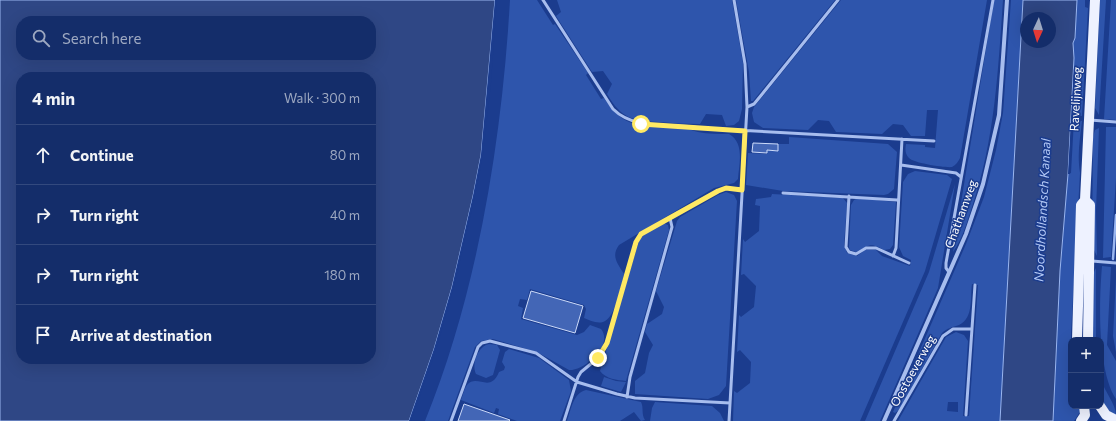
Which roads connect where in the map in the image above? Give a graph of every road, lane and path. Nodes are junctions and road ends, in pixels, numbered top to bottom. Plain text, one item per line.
1 (543, 0) edge
2 (734, 0) edge
3 (838, 0) edge
4 (993, 0) edge
5 (1007, 0) edge
6 (1094, 0) edge
7 (747, 107) junction
8 (1088, 120) junction
9 (1116, 122) edge
10 (745, 131) junction
11 (902, 139) junction
12 (934, 141) dead end
13 (901, 166) junction
14 (961, 177) junction
15 (742, 190) junction
16 (783, 193) dead end
17 (850, 196) junction
18 (897, 200) junction
19 (1085, 200) junction
20 (670, 218) junction
21 (893, 256) junction
22 (1088, 261) junction
23 (909, 262) dead end
24 (1116, 263) edge
25 (950, 272) junction
26 (975, 285) dead end
27 (972, 329) junction
28 (1077, 337) edge
29 (1088, 337) edge
30 (577, 382) junction
31 (628, 397) junction
32 (730, 403) junction
33 (1084, 409) edge
34 (1091, 409) edge
35 (1102, 409) edge
36 (966, 415) dead end
37 (1113, 419) edge
38 (451, 421) edge
39 (564, 421) edge
40 (729, 421) edge
41 (884, 421) edge
42 (894, 421) edge
43 (1081, 421) edge
44 (1090, 421) edge

1 - 10 lane
2 - 7 lane
3 - 7 lane
4 - 14 lane
5 - 25 street, Chathamweg
6 - 8 main road, Ravelijnweg
7 - 10 lane
8 - 9 lane
8 - 19 main road, Ravelijnweg
10 - 11 lane
10 - 15 lane
11 - 12 lane
11 - 13 lane
13 - 14 lane
13 - 18 lane
14 - 25 lane
15 - 20 lane
15 - 32 lane
16 - 17 lane
17 - 18 lane
17 - 21 lane
18 - 21 lane
19 - 22 main road, Ravelijnweg
19 - 28 main road, Ravelijnweg
20 - 30 lane
20 - 31 lane
21 - 23 lane
22 - 24 lane
22 - 29 main road, Ravelijnweg
25 - 41 street, Chathamweg
26 - 27 lane
27 - 36 lane
27 - 42 lane, Oostoeverweg
30 - 31 lane
30 - 38 lane
30 - 39 lane
31 - 32 lane
32 - 40 lane
33 - 43 main road
34 - 44 main road
35 - 37 main road

